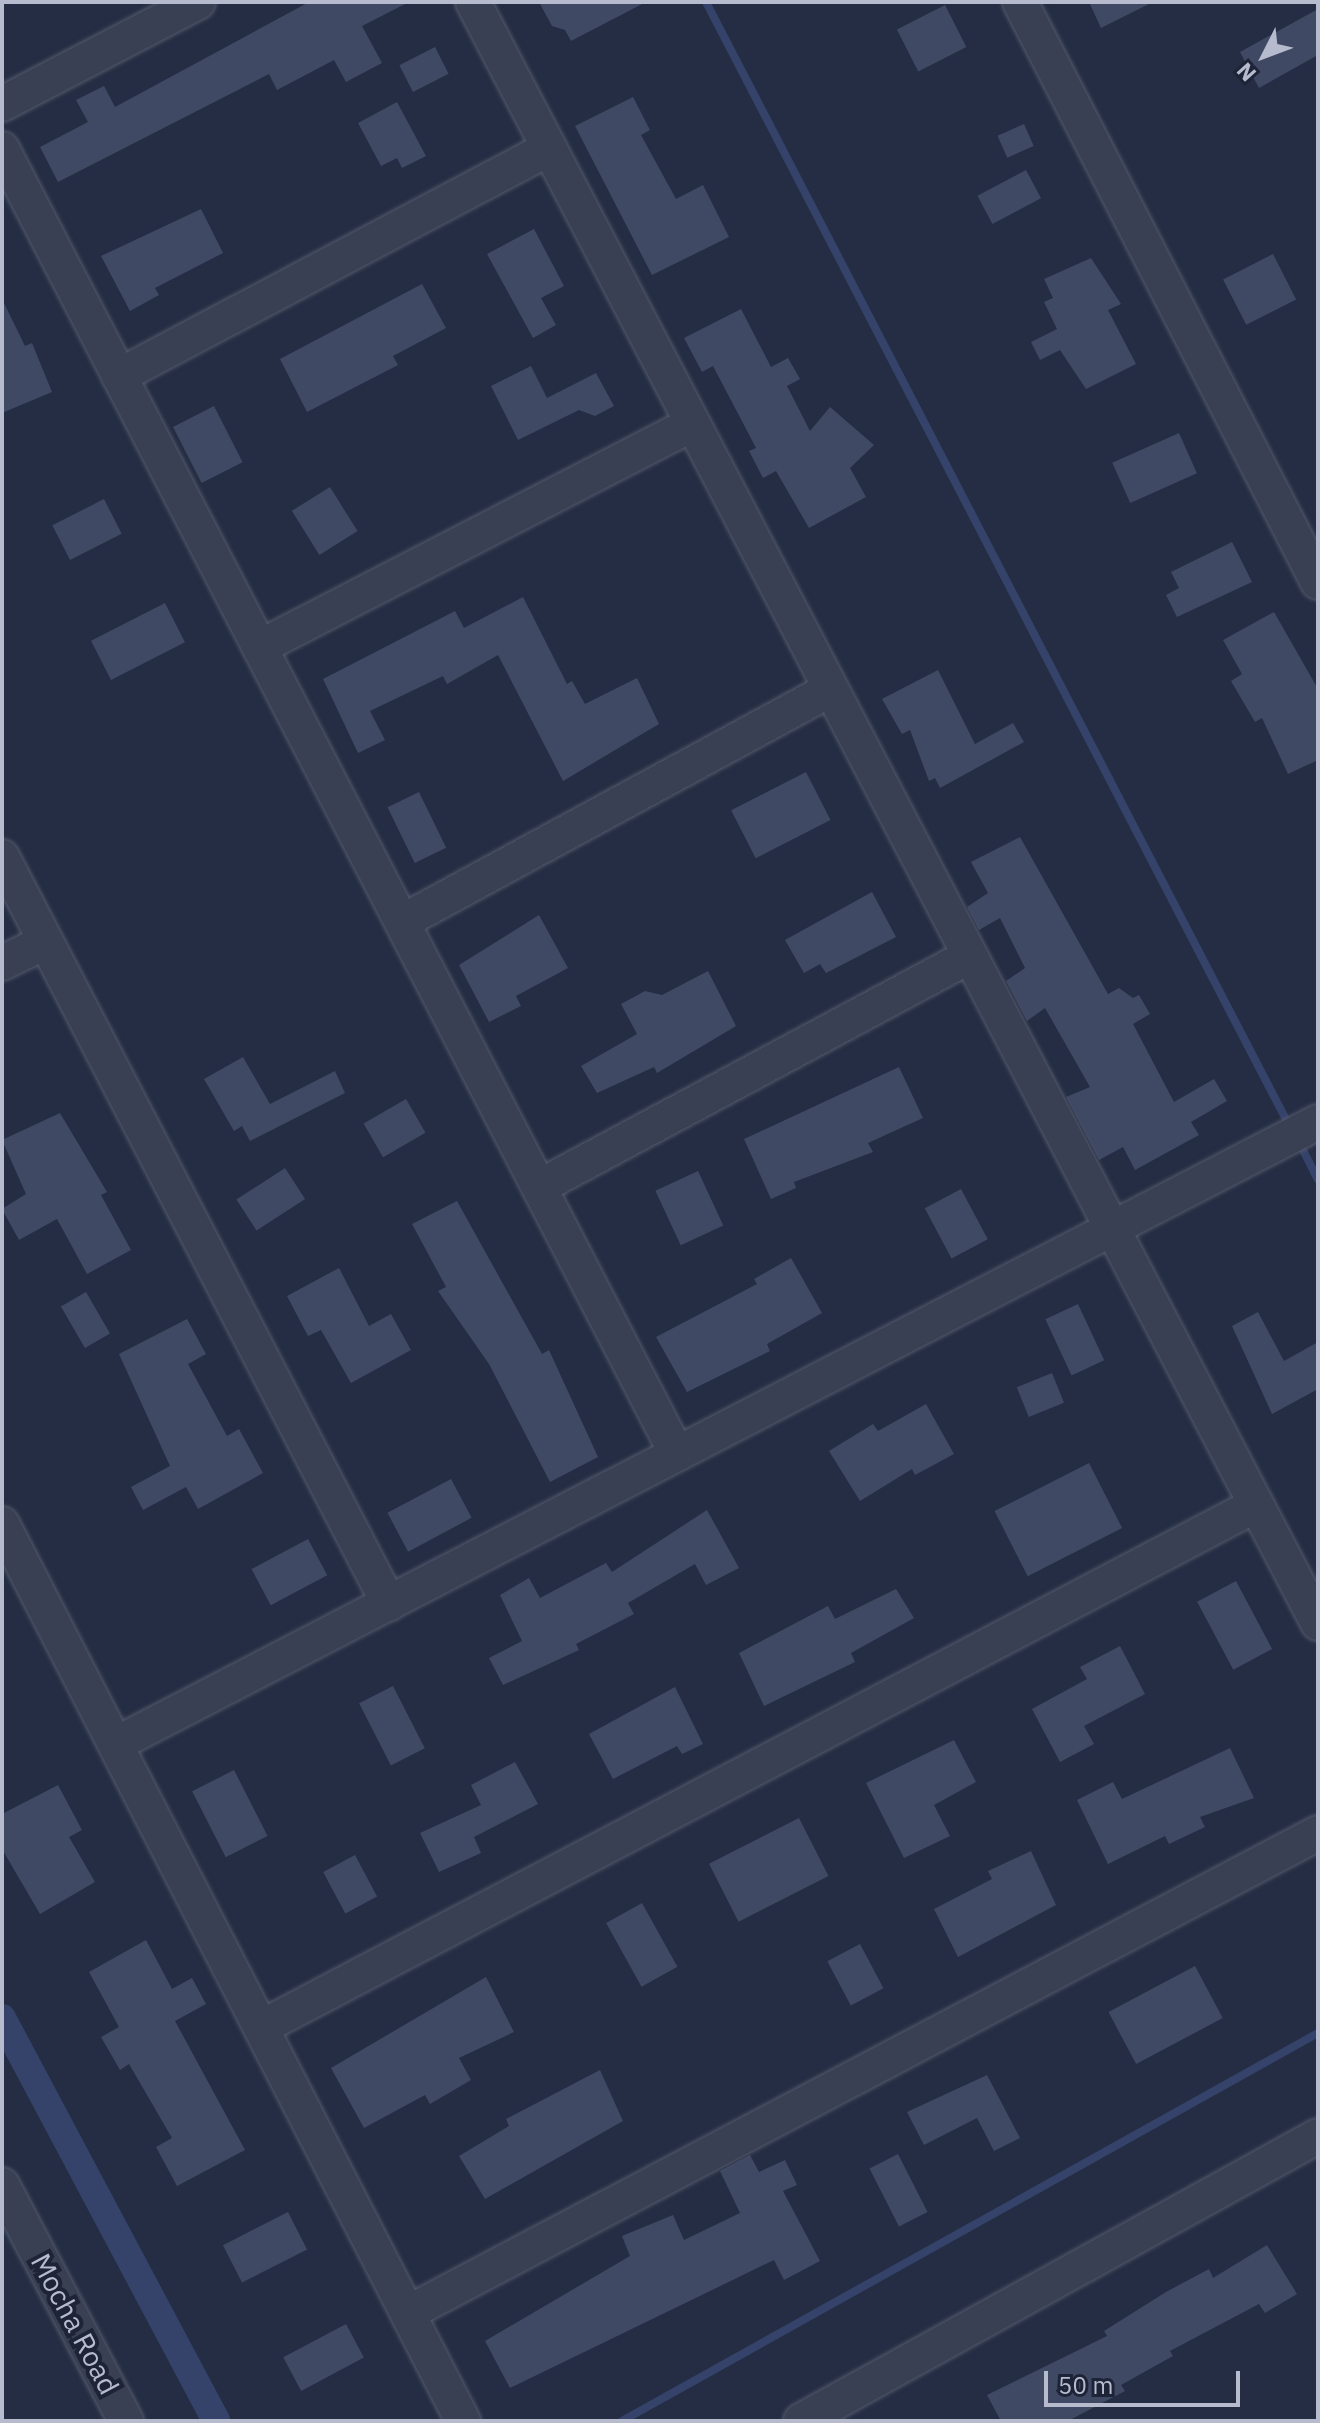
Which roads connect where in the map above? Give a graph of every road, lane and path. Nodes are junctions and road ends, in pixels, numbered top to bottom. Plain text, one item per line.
1 (198, 2) edge
2 (473, 2) edge
3 (1020, 2) edge
4 (2, 104) edge
5 (549, 148) junction
6 (2, 149) edge
7 (119, 376) junction
8 (691, 425) junction
9 (1318, 582) edge
10 (260, 647) junction
11 (830, 690) junction
12 (2, 857) edge
13 (402, 922) junction
14 (45, 942) junction
15 (970, 956) junction
16 (2, 963) edge
17 (1318, 1122) edge
18 (539, 1187) junction
19 (1112, 1229) junction
20 (677, 1454) junction
21 (1256, 1505) junction
22 (2, 1524) edge
23 (389, 1604) junction
24 (1318, 1623) edge
25 (118, 1743) junction
26 (1318, 1833) edge
27 (262, 2027) junction
28 (1318, 2136) edge
29 (2, 2185) edge
30 (408, 2313) junction
31 (126, 2421) edge
32 (463, 2421) edge
33 (801, 2421) edge

1 - 4 street
2 - 5 street
3 - 9 street
5 - 7 street
5 - 8 street
6 - 7 street
7 - 10 street
8 - 10 street
8 - 11 street
10 - 13 street
11 - 13 street
11 - 15 street
12 - 14 street
13 - 18 street
14 - 16 street
14 - 23 street
15 - 18 street
15 - 19 street
17 - 19 street
18 - 20 street
19 - 20 street
19 - 21 street
20 - 23 street
21 - 24 street
21 - 27 street
22 - 25 street
23 - 25 street
25 - 27 street
26 - 30 street
27 - 30 street
28 - 33 street
29 - 31 street, Mocha Road
30 - 32 street

